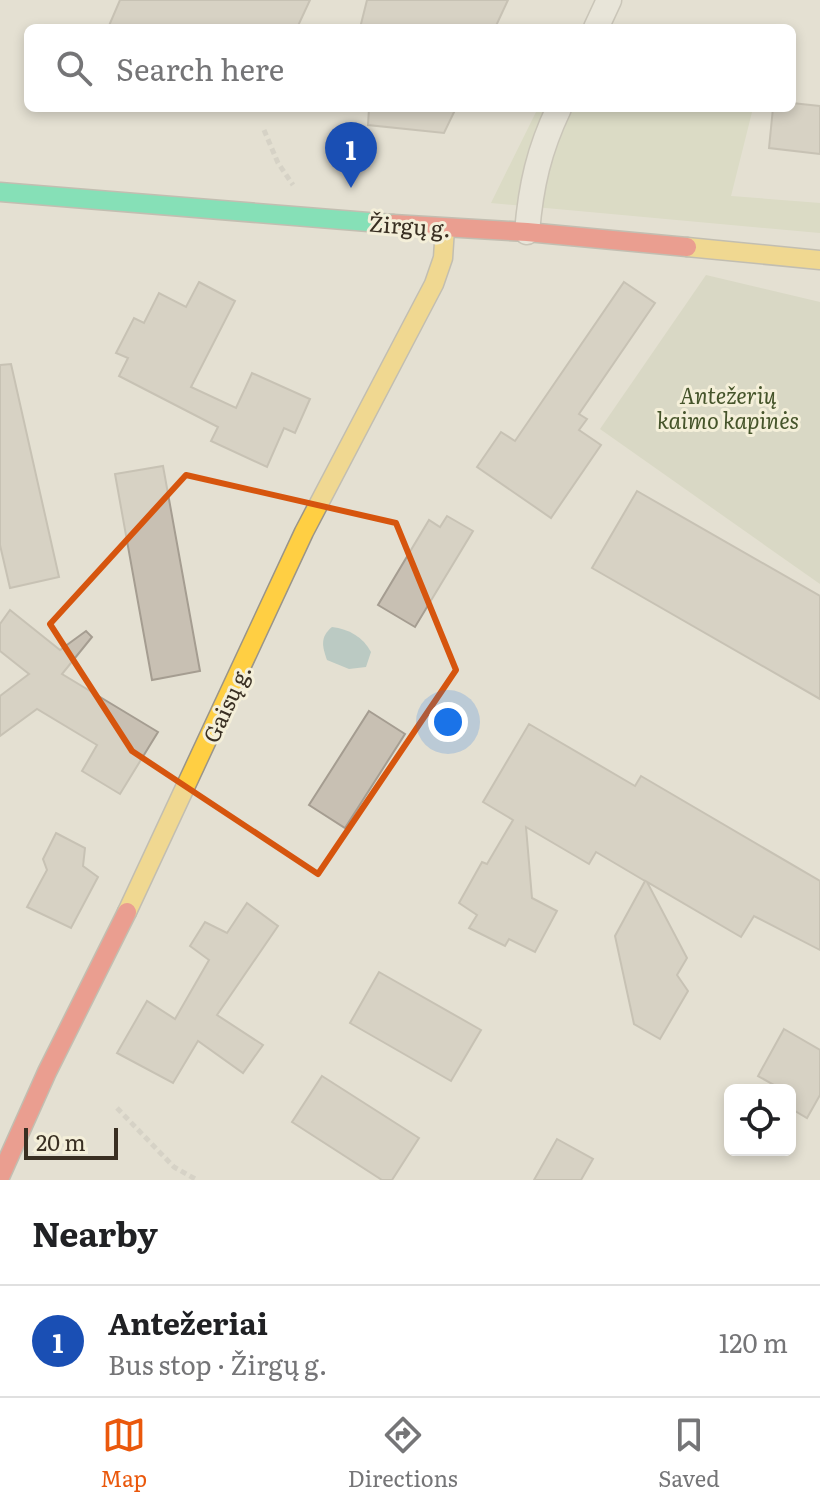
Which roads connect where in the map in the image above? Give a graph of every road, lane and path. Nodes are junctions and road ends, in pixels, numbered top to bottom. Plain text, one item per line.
1 (609, 0) edge
2 (598, 24) edge
3 (557, 112) edge
4 (264, 130) dead end
5 (0, 192) edge
6 (316, 219) junction
7 (445, 228) junction
8 (527, 232) junction
9 (820, 260) edge
10 (117, 1108) dead end
11 (0, 1177) edge
12 (197, 1180) edge

1 - 2 street
3 - 8 street
4 - 6 path
5 - 6 street, Žirgų g.
6 - 7 street, Žirgų g.
7 - 8 street, Žirgų g.
7 - 11 street, Gaisų g.
8 - 9 street, Žirgų g.
10 - 12 path

